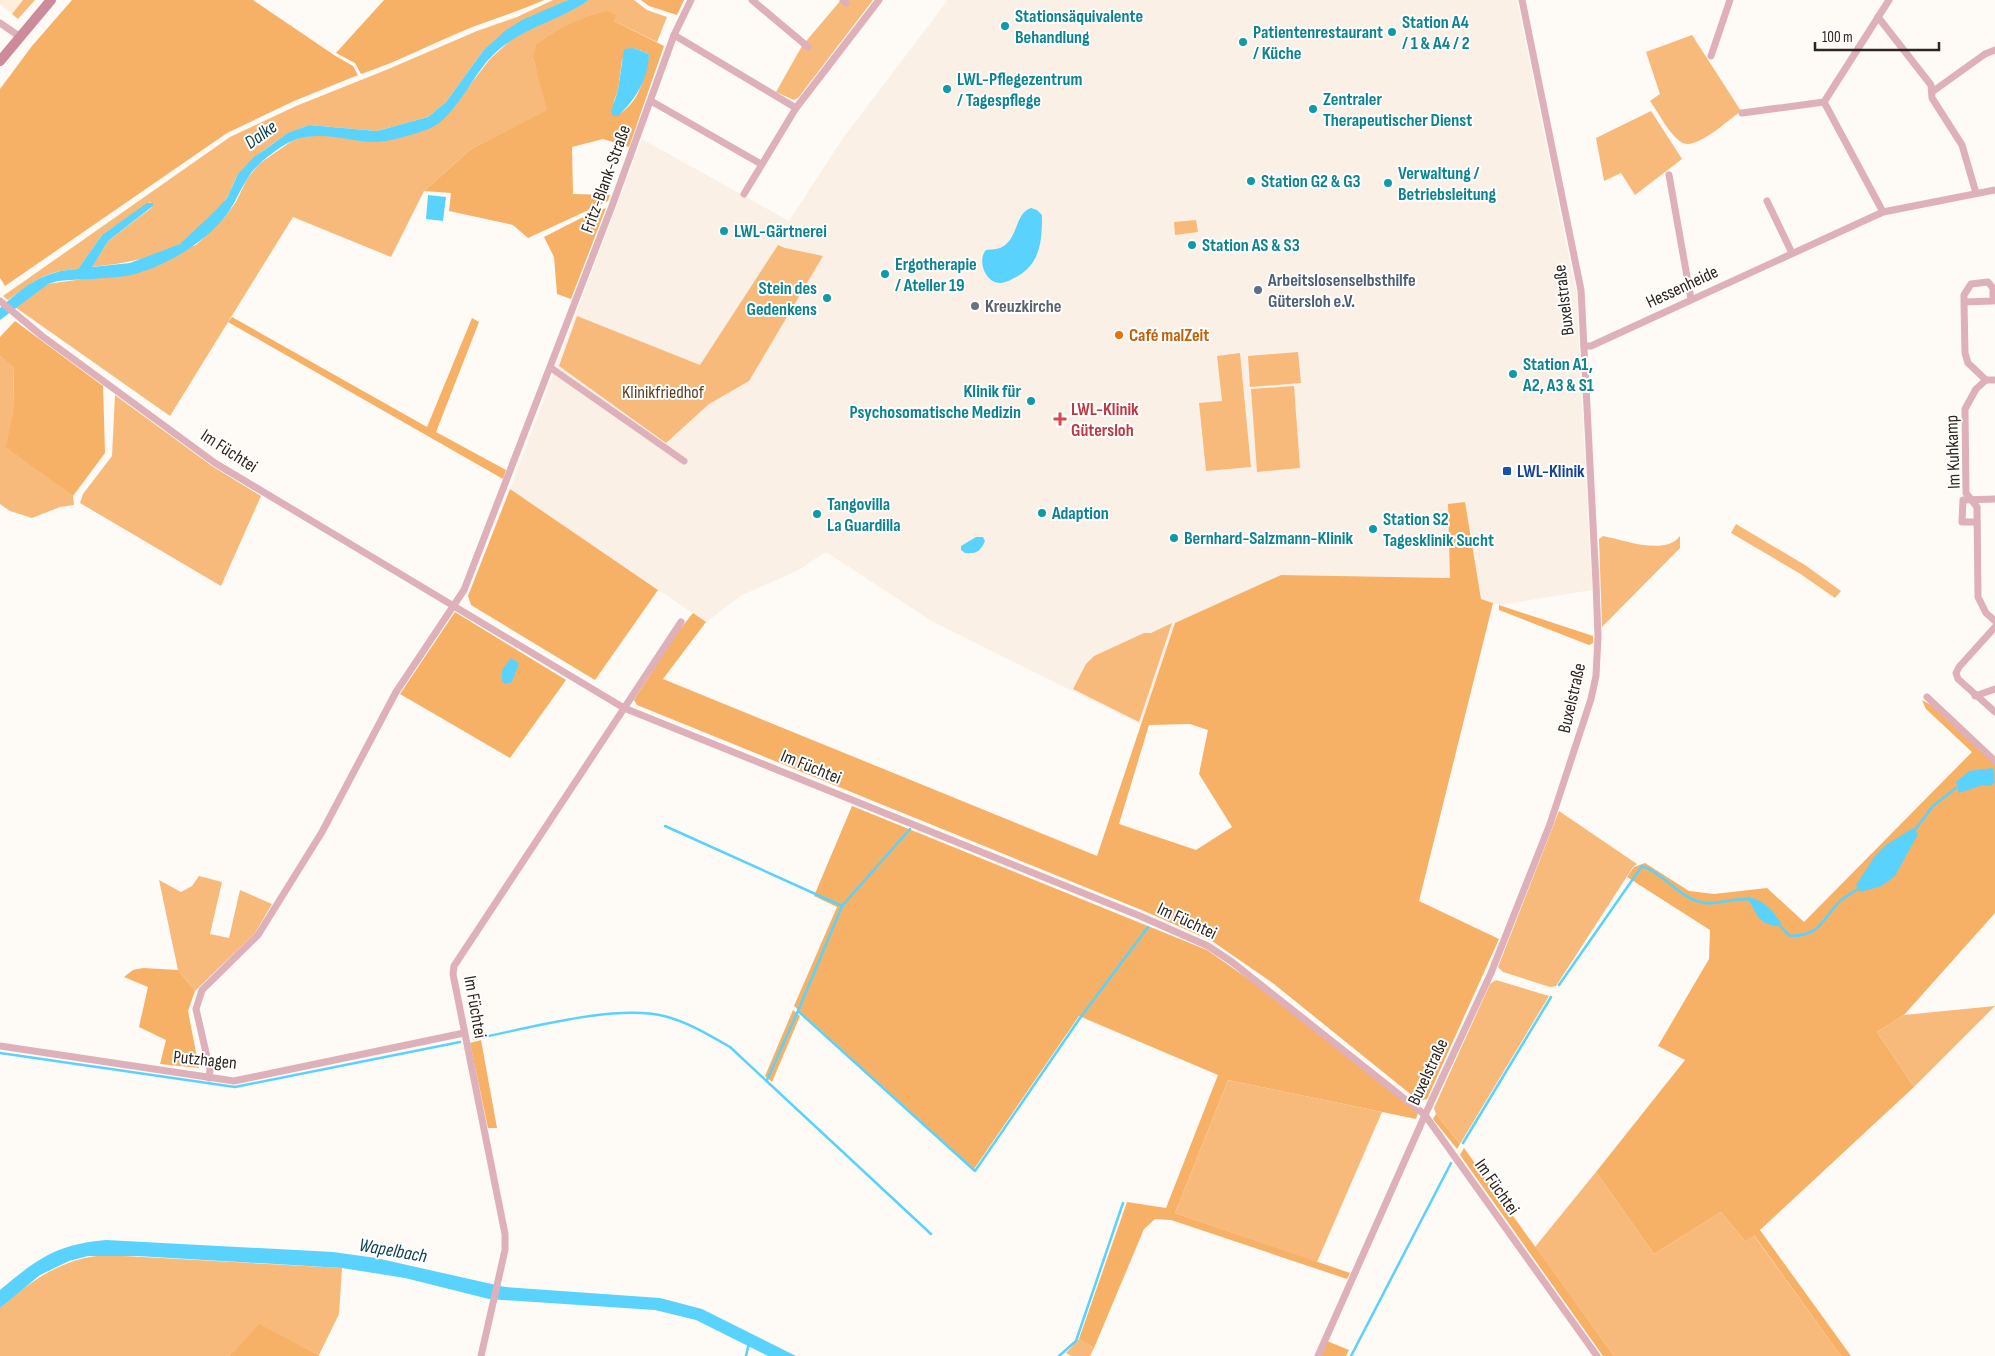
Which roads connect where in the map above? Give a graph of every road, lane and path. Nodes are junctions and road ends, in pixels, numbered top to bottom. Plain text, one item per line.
1 (50, 0) edge
2 (691, 0) edge
3 (752, 0) edge
4 (878, 0) edge
5 (1522, 0) edge
6 (1730, 0) edge
7 (1889, 0) edge
8 (1878, 16) junction
9 (0, 23) edge
10 (674, 35) junction
11 (19, 36) junction
12 (808, 47) dead end
13 (1995, 50) edge
14 (1711, 56) dead end
15 (0, 61) edge
16 (1932, 92) junction
17 (651, 101) junction
18 (1824, 102) junction
19 (796, 108) junction
20 (1742, 113) dead end
21 (761, 164) junction
22 (1669, 175) dead end
23 (1995, 190) edge
24 (1976, 193) junction
25 (744, 194) dead end
26 (1767, 201) dead end
27 (1883, 212) junction
28 (1792, 252) junction
29 (1691, 299) junction
30 (0, 301) edge
31 (1964, 302) junction
32 (1584, 346) junction
33 (550, 368) junction
34 (1986, 380) junction
35 (1995, 380) edge
36 (684, 461) dead end
37 (1995, 499) edge
38 (1971, 500) junction
39 (1977, 522) junction
40 (455, 606) junction
41 (1995, 621) edge
42 (681, 622) dead end
43 (1995, 627) edge
44 (1995, 689) edge
45 (1976, 696) junction
46 (1928, 697) dead end
47 (624, 708) junction
48 (1995, 712) edge
49 (1995, 761) edge
50 (464, 1033) junction
51 (0, 1046) edge
52 (209, 1078) junction
53 (1425, 1115) junction
54 (481, 1356) edge
55 (1318, 1356) edge
56 (1597, 1356) edge

1 - 11 main road
2 - 10 street, Fritz-Blank-Straße
3 - 12 street
4 - 19 street
5 - 32 street, Buxelstraße
6 - 14 street
7 - 8 street
8 - 16 street
8 - 18 street
9 - 11 street
10 - 17 street, Fritz-Blank-Straße
10 - 19 street
11 - 15 main road
13 - 16 street
16 - 24 street
17 - 21 street
17 - 33 street, Fritz-Blank-Straße
18 - 20 street
18 - 27 street
19 - 21 street
21 - 25 street
22 - 29 street
23 - 24 street, Hessenheide
24 - 27 street, Hessenheide
26 - 28 street
27 - 28 street, Hessenheide
28 - 29 street, Hessenheide
29 - 32 street, Hessenheide
30 - 40 street, Im Füchtei
31 - 31 street
31 - 34 street
32 - 53 street, Buxelstraße
33 - 36 street
33 - 40 street, Fritz-Blank-Straße
34 - 35 street
34 - 38 street, Im Kuhkamp
37 - 38 street, Im Kuhkamp
38 - 39 street, Im Kuhkamp
38 - 39 street, Im Kuhkamp
39 - 41 street, Im Kuhkamp
40 - 47 street, Im Füchtei
40 - 52 street
42 - 47 street, Im Füchtei
43 - 45 street
44 - 45 street
45 - 48 street
46 - 49 street
47 - 50 street, Im Füchtei
47 - 53 street, Im Füchtei
50 - 52 street, Putzhagen
50 - 54 street, Im Füchtei
51 - 52 street, Putzhagen
53 - 55 street, Buxelstraße
53 - 56 street, Im Füchtei

